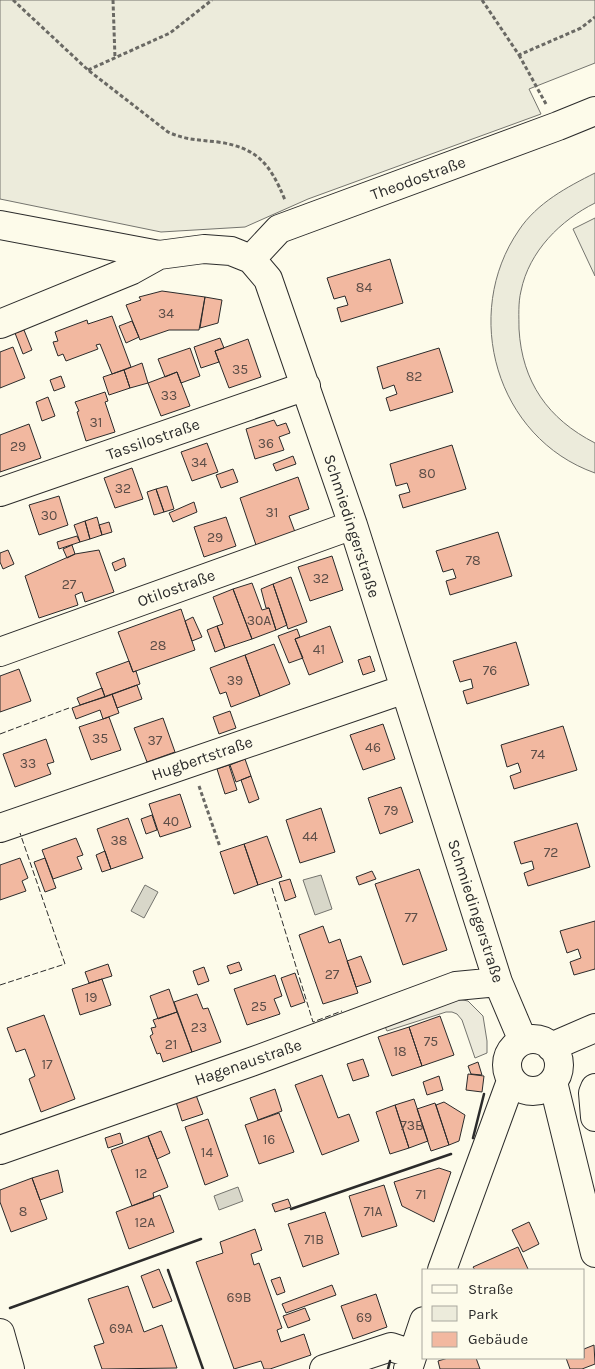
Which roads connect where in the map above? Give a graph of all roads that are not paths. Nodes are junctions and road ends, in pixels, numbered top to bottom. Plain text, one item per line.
1 (595, 111) edge
2 (0, 225) edge
3 (158, 255) junction
4 (250, 259) junction
5 (0, 324) edge
6 (306, 386) junction
7 (0, 492) edge
8 (353, 525) junction
9 (0, 652) edge
10 (405, 689) junction
11 (0, 828) edge
12 (498, 982) junction
13 (595, 1028) edge
14 (523, 1041) junction
15 (552, 1047) junction
16 (511, 1081) junction
17 (553, 1082) junction
18 (595, 1088) edge
19 (595, 1117) edge
20 (0, 1150) edge
21 (595, 1253) edge
22 (442, 1269) edge
23 (422, 1327) edge
24 (0, 1333) edge
25 (410, 1361) edge
26 (10, 1369) edge
27 (324, 1369) edge

1 - 4 street, Theodostraße
2 - 3 street, Schmiedingerstraße
3 - 4 street, Schmiedingerstraße
3 - 5 street
4 - 6 street, Schmiedingerstraße
6 - 7 street, Tassilostraße
6 - 8 street, Schmiedingerstraße
8 - 9 street, Otilostraße
8 - 10 street, Schmiedingerstraße
10 - 11 street, Hugbertstraße
10 - 12 street, Schmiedingerstraße
12 - 14 street, Schmiedingerstraße
12 - 20 street, Hagenaustraße
13 - 15 street
14 - 15 street
14 - 16 street
15 - 17 street
16 - 17 street
16 - 22 street
17 - 21 street
18 - 19 street
23 - 25 street
24 - 26 street
25 - 27 street

